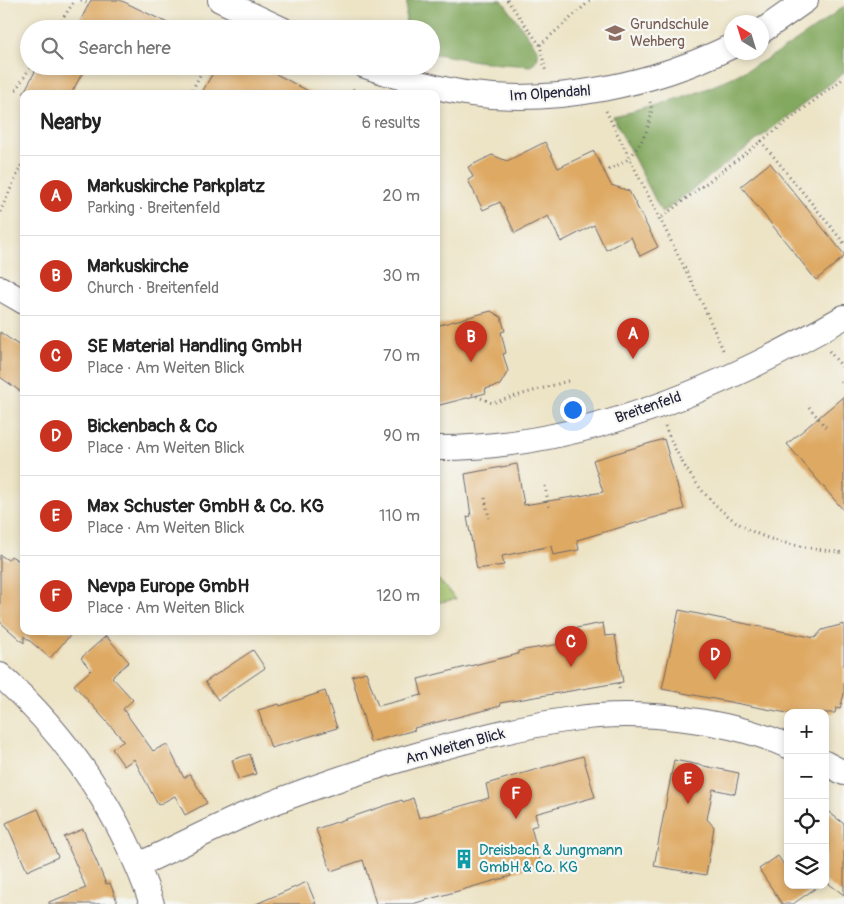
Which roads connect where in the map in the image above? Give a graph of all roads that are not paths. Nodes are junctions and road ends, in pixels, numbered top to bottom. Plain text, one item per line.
1 (220, 0) edge
2 (806, 0) edge
3 (263, 20) edge
4 (769, 26) edge
5 (724, 50) edge
6 (396, 75) edge
7 (0, 288) edge
8 (20, 300) edge
9 (844, 317) edge
10 (440, 448) edge
11 (0, 675) edge
12 (784, 745) edge
13 (829, 764) edge
14 (844, 772) edge
15 (138, 864) junction
16 (152, 904) edge

1 - 3 street
2 - 4 street
5 - 6 street, Im Olpendahl
7 - 8 street
9 - 10 street, Breitenfeld
11 - 15 street
12 - 15 street, Am Weiten Blick
13 - 14 street
15 - 16 street

